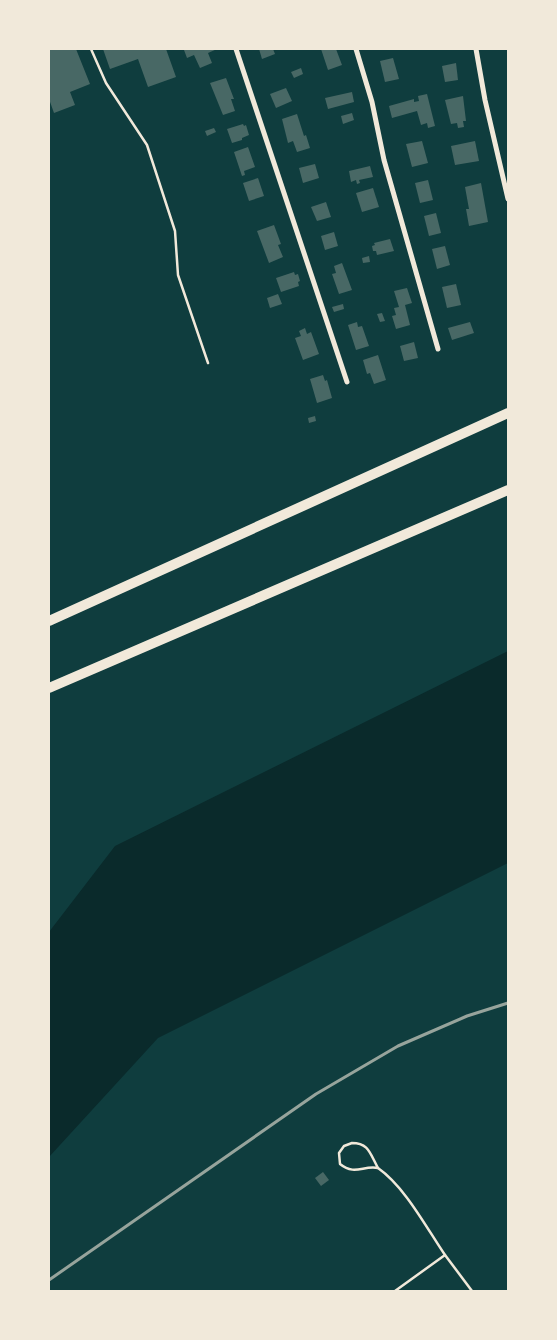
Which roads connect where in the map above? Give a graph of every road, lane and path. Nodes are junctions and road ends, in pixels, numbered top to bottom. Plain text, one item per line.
1 (91, 49) edge
2 (236, 49) edge
3 (356, 49) edge
4 (476, 49) edge
5 (508, 199) edge
6 (438, 350) dead end
7 (208, 363) dead end
8 (347, 382) dead end
9 (508, 413) edge
10 (508, 490) edge
11 (49, 621) edge
12 (49, 688) edge
13 (378, 1168) junction
14 (445, 1255) junction
15 (395, 1291) edge
16 (472, 1291) edge

1 - 7 lane
2 - 8 street
3 - 6 street
4 - 5 street
9 - 11 highway
10 - 12 highway
13 - 13 lane
13 - 14 lane
14 - 15 lane
14 - 16 lane

